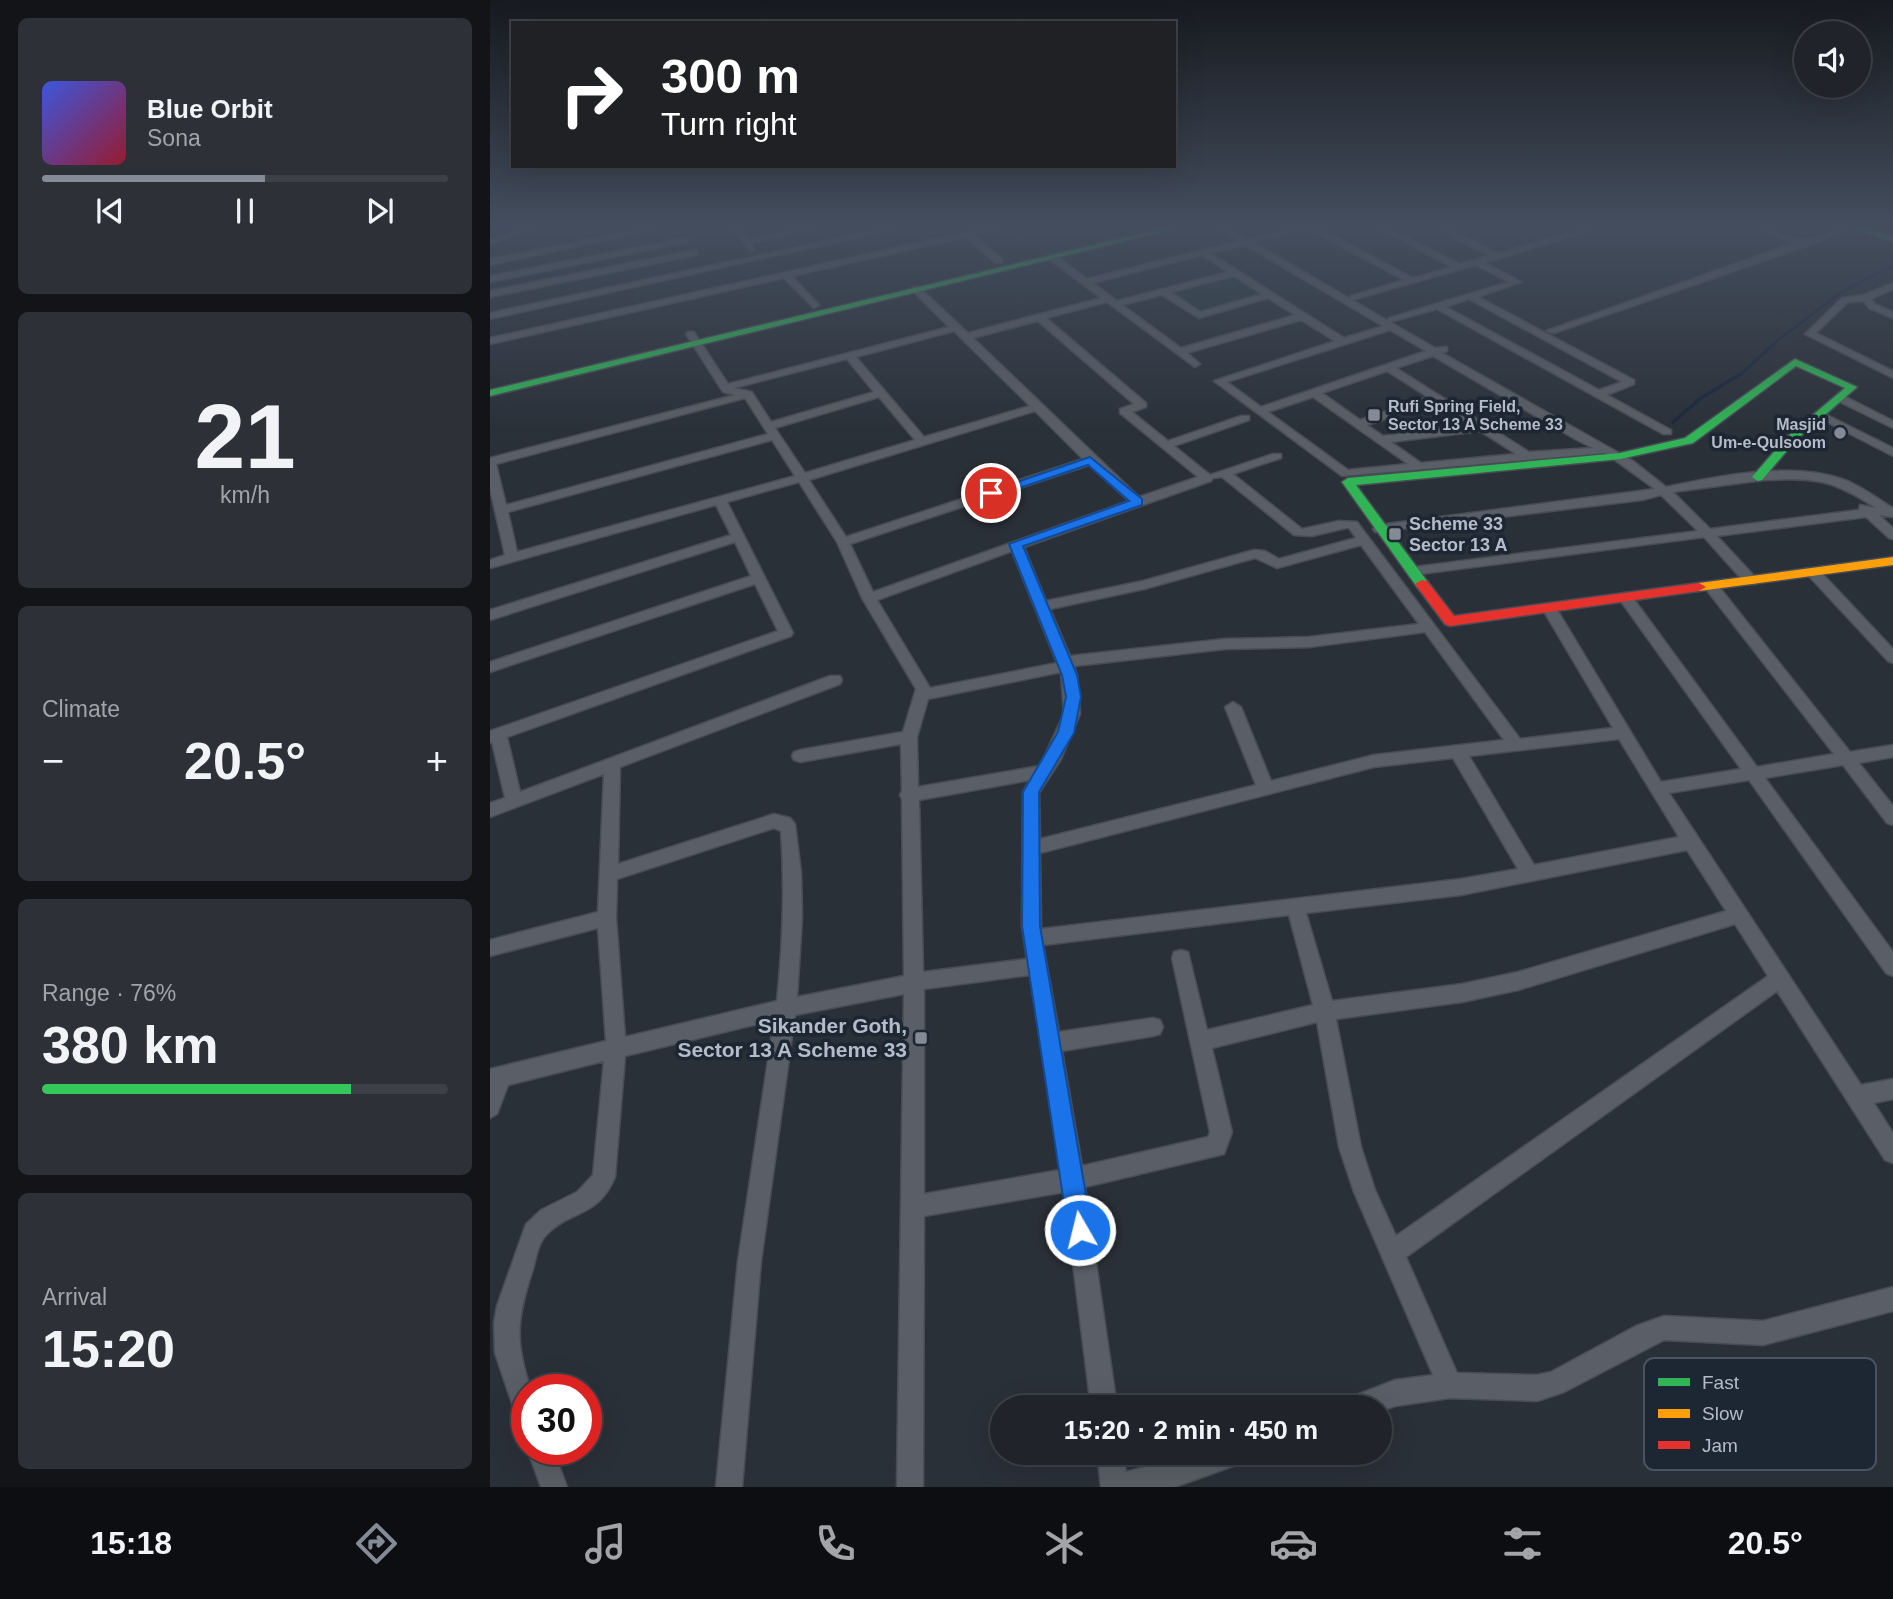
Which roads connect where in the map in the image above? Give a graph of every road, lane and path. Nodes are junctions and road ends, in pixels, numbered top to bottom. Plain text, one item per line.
1 (584, 295) edge
2 (805, 295) edge
3 (854, 295) edge
4 (888, 295) edge
5 (922, 295) edge
6 (1103, 295) edge
7 (1146, 295) edge
8 (1169, 295) edge
9 (1269, 295) edge
10 (1270, 295) edge
11 (1344, 295) edge
12 (1349, 295) edge
13 (1363, 295) edge
14 (1664, 295) edge
15 (1872, 295) edge
16 (693, 296) edge
17 (1470, 296) joint
18 (1354, 298) junction
19 (1866, 298) junction
20 (1112, 302) junction
21 (814, 305) junction
22 (1438, 306) junction
23 (1893, 315) edge
24 (490, 316) edge
25 (1303, 316) junction
26 (1039, 317) junction
27 (1393, 324) junction
28 (955, 328) junction
29 (1553, 336) junction
30 (965, 337) junction
31 (694, 339) junction
32 (490, 341) edge
33 (1341, 341) junction
34 (1438, 351) junction
35 (1179, 352) junction
36 (1522, 352) junction
37 (849, 355) junction
38 (1195, 364) dead end
39 (1390, 368) junction
40 (1893, 375) edge
41 (490, 382) edge
42 (725, 388) junction
43 (490, 393) edge
44 (881, 393) junction
45 (1315, 393) junction
46 (748, 394) junction
47 (1599, 394) junction
48 (1437, 398) junction
49 (1842, 399) junction
50 (1037, 407) junction
51 (1260, 411) junction
52 (1821, 415) junction
53 (1245, 418) dead end
54 (1359, 424) junction
55 (1893, 425) edge
56 (1482, 427) junction
57 (772, 431) junction
58 (1668, 432) dead end
59 (1380, 440) junction
60 (922, 442) junction
61 (1167, 445) junction
62 (1609, 450) junction
63 (1893, 453) edge
64 (1277, 456) dead end
65 (1527, 456) junction
66 (1090, 461) junction
67 (490, 463) edge
68 (1419, 467) junction
69 (1225, 472) junction
70 (1758, 477) junction
71 (802, 478) junction
72 (1207, 478) junction
73 (1833, 480) junction
74 (1667, 489) junction
75 (720, 500) junction
76 (1137, 502) junction
77 (501, 510) junction
78 (1891, 512) edge
79 (1870, 513) junction
80 (1379, 528) junction
81 (1708, 534) junction
82 (1893, 535) edge
83 (738, 537) junction
84 (1364, 540) junction
85 (843, 542) junction
86 (1016, 544) junction
87 (512, 557) junction
88 (1893, 561) edge
89 (490, 564) edge
90 (1412, 571) junction
91 (1814, 572) junction
92 (758, 578) junction
93 (1751, 580) junction
94 (1711, 586) junction
95 (1625, 597) junction
96 (869, 598) junction
97 (1041, 606) junction
98 (1549, 608) junction
99 (490, 615) edge
100 (1429, 627) junction
101 (1893, 658) edge
102 (1065, 664) junction
103 (490, 667) edge
104 (835, 680) dead end
105 (922, 695) junction
106 (1233, 707) dead end
107 (1622, 733) junction
108 (494, 736) edge
109 (908, 737) junction
110 (1517, 746) junction
111 (1893, 751) edge
112 (1458, 752) junction
113 (800, 756) dead end
114 (1846, 759) junction
115 (612, 764) junction
116 (1042, 772) junction
117 (1753, 774) junction
118 (1265, 787) junction
119 (1657, 789) junction
120 (908, 796) junction
121 (514, 801) junction
122 (490, 810) edge
123 (1893, 818) edge
124 (1692, 842) junction
125 (1031, 848) junction
126 (610, 874) junction
127 (1530, 874) junction
128 (1295, 905) junction
129 (1739, 915) junction
130 (607, 918) junction
131 (1032, 938) junction
132 (490, 948) edge
133 (1181, 958) dead end
134 (1036, 966) junction
135 (1893, 967) edge
136 (1780, 978) junction
137 (913, 983) junction
138 (785, 1008) junction
139 (1325, 1011) junction
140 (1153, 1027) dead end
141 (1200, 1041) junction
142 (1050, 1043) junction
143 (616, 1047) junction
144 (495, 1079) edge
145 (1893, 1089) edge
146 (1858, 1096) junction
147 (490, 1107) edge
148 (1893, 1152) edge
149 (1073, 1179) junction
150 (912, 1207) junction
151 (1392, 1253) junction
152 (1893, 1299) edge
153 (513, 1374) edge
154 (1450, 1385) junction
155 (1102, 1395) edge
156 (1390, 1395) edge
157 (546, 1465) edge
158 (1113, 1465) edge
159 (1204, 1465) edge
160 (554, 1487) edge
161 (730, 1487) edge
162 (910, 1487) edge
163 (1117, 1487) edge

1 - 24 street
2 - 21 street
3 - 21 street
4 - 31 street
5 - 28 street
6 - 20 street
7 - 20 street
8 - 9 street
10 - 25 street
11 - 27 street
12 - 18 street
13 - 18 street
14 - 29 street
15 - 19 street
16 - 32 street
17 - 22 street
17 - 29 street
18 - 27 street
19 - 23 street
19 - 40 street
20 - 26 street
20 - 35 street
21 - 31 street
22 - 27 street
22 - 36 street
25 - 33 street
25 - 35 street
26 - 30 street
26 - 61 street
27 - 33 street
27 - 34 street
28 - 30 street
28 - 37 street
29 - 36 street
29 - 47 street
30 - 50 street
31 - 41 street
31 - 42 street
31 - 43 street
33 - 51 street
34 - 39 street
34 - 62 street
35 - 38 street
36 - 47 street
37 - 42 street
37 - 44 street
39 - 45 street
39 - 48 street
42 - 46 street
44 - 57 street
44 - 60 street
45 - 51 street
45 - 54 street
46 - 57 street
46 - 67 street
47 - 58 street
48 - 54 street
48 - 56 street
49 - 52 street
49 - 55 street
49 - 62 street
50 - 60 street
50 - 66 street
51 - 68 street
52 - 63 street
52 - 70 street
53 - 61 street
54 - 59 street
56 - 59 street
56 - 65 street
57 - 71 street
57 - 77 street
59 - 68 street
60 - 71 street
61 - 72 street
62 - 65 street
62 - 74 street
62 - 80 street
64 - 69 street
65 - 68 street
66 - 76 street
66 - 85 street
67 - 77 street
69 - 72 street
69 - 84 street
70 - 73 street
70 - 74 street
71 - 75 street
71 - 85 street
72 - 76 street
73 - 78 street
73 - 79 street
74 - 80 street
74 - 81 street
75 - 83 street
75 - 87 street
76 - 86 street
77 - 87 street
78 - 79 street
79 - 81 street
79 - 82 street
80 - 90 street
81 - 90 street
81 - 93 street
83 - 92 street
83 - 99 street
84 - 97 street
84 - 100 street
85 - 96 street
86 - 96 street
86 - 97 street
87 - 89 street
88 - 91 street
90 - 98 street
91 - 93 street
91 - 101 street
92 - 103 street
92 - 108 street
93 - 94 street
94 - 95 street
94 - 114 street
95 - 98 street
95 - 117 street
96 - 105 street
97 - 102 street
98 - 107 street
100 - 102 street
100 - 110 street
102 - 105 street
102 - 116 street
104 - 115 street
105 - 109 street
106 - 118 street
107 - 110 street
107 - 119 street
108 - 121 street
109 - 113 street
109 - 120 street
110 - 112 street
111 - 114 street
112 - 118 street
112 - 127 street
114 - 117 street
114 - 123 street
115 - 121 street
115 - 126 street
116 - 120 street
116 - 125 street
117 - 119 street
117 - 135 street
118 - 125 street
119 - 124 street
120 - 137 street
121 - 122 street
124 - 127 street
124 - 129 street
125 - 131 street
126 - 130 street
126 - 138 street
127 - 128 street
128 - 131 street
128 - 139 street
129 - 136 street
129 - 139 street
130 - 132 street
130 - 143 street
131 - 134 street
133 - 141 street
134 - 137 street
134 - 142 street
136 - 146 street
136 - 151 street
137 - 138 street
137 - 150 street
138 - 143 street
138 - 161 street
139 - 141 street
139 - 151 street
140 - 142 street
141 - 149 street
142 - 149 street
143 - 144 street
143 - 153 street
144 - 147 street
145 - 146 street
146 - 148 street
149 - 150 street
149 - 155 street
150 - 162 street
151 - 154 street
152 - 154 street
154 - 156 street
157 - 160 street
158 - 163 street
159 - 163 street

